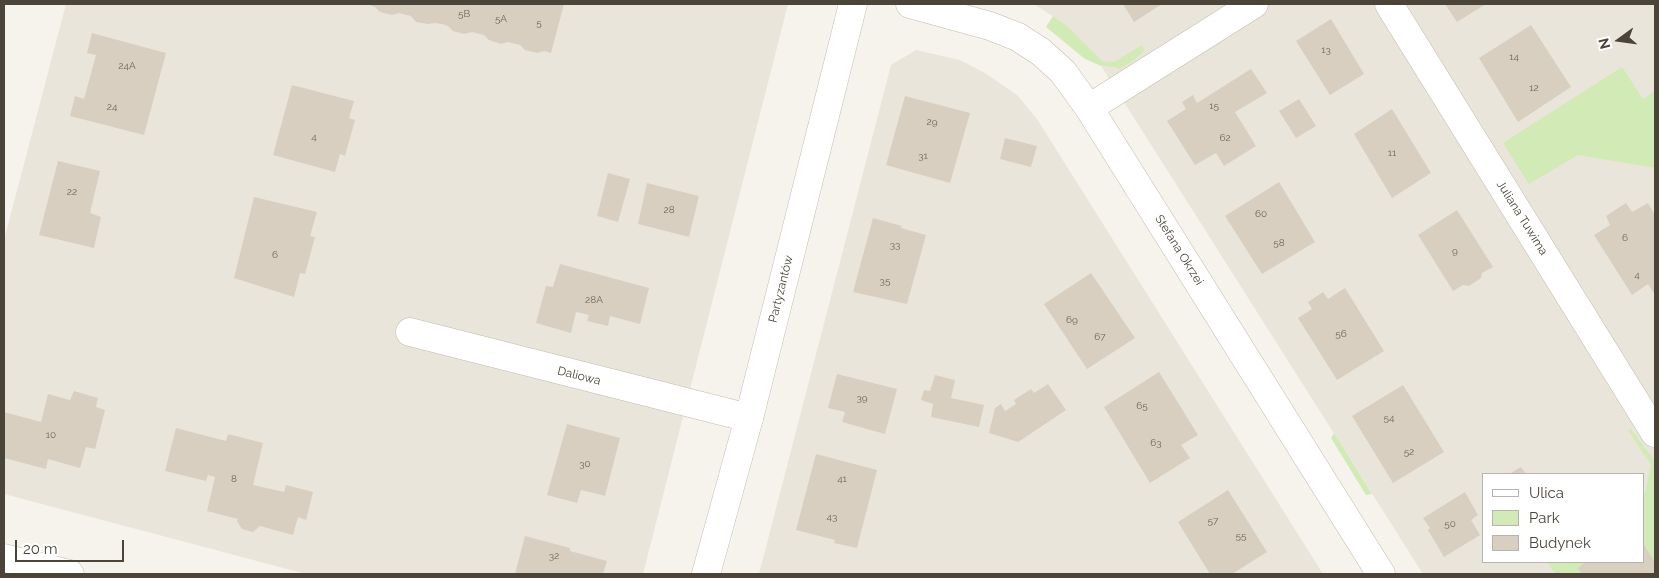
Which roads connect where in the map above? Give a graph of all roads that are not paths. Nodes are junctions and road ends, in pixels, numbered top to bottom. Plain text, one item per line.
1 (853, 4) edge
2 (910, 4) edge
3 (1254, 4) edge
4 (1389, 4) edge
5 (1090, 108) junction
6 (410, 332) dead end
7 (748, 418) junction
8 (1655, 432) edge
9 (4, 558) edge
10 (70, 574) edge
11 (706, 574) edge
12 (1382, 574) edge

1 - 7 street, Partyzantów
2 - 5 street, Stefana Okrzei
3 - 5 street
4 - 8 street, Juliana Tuwima
5 - 12 street, Stefana Okrzei
6 - 7 street, Daliowa
7 - 11 street, Partyzantów
9 - 10 street

